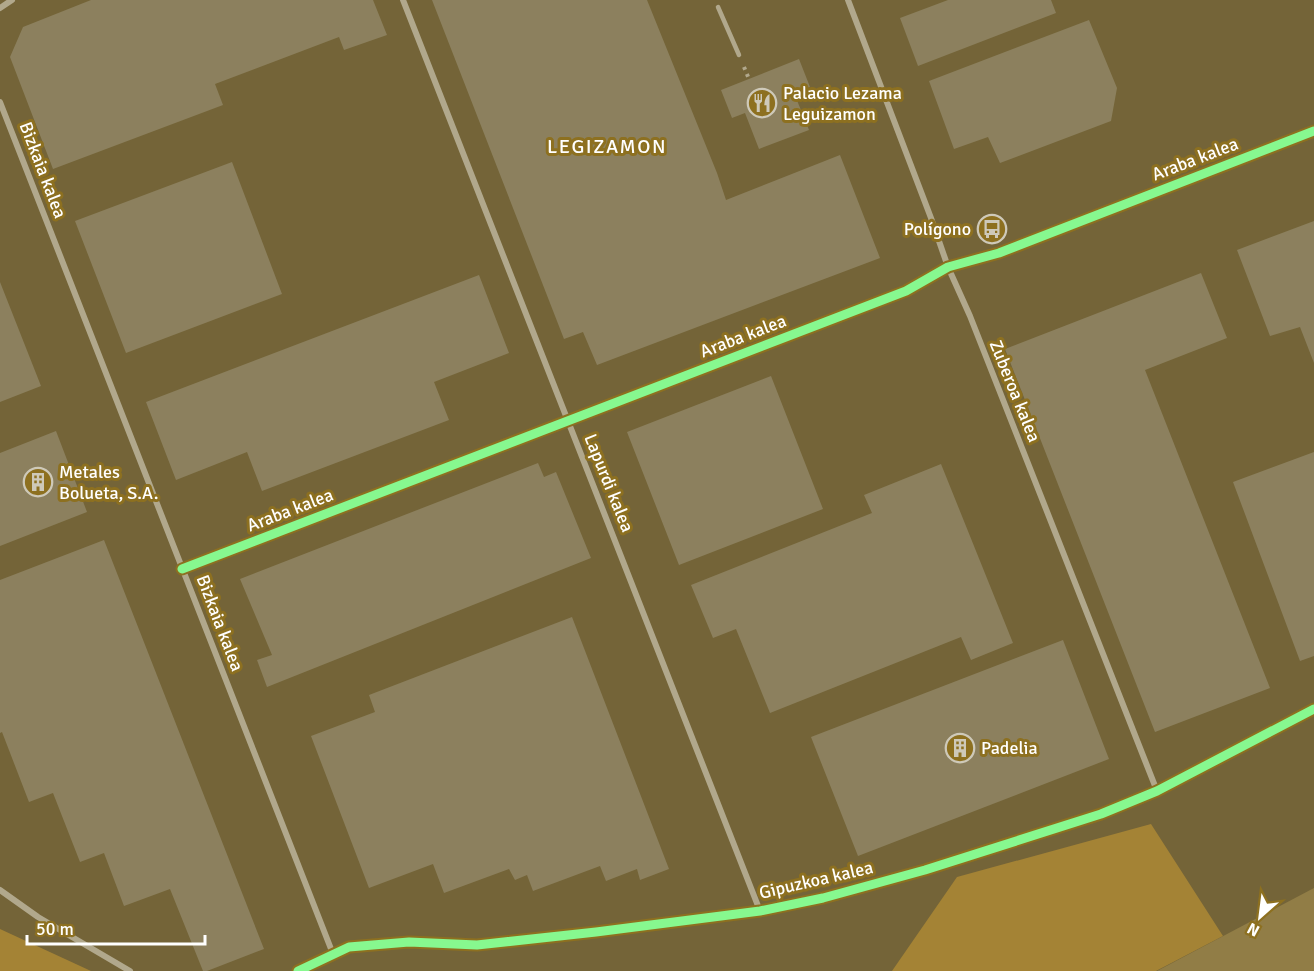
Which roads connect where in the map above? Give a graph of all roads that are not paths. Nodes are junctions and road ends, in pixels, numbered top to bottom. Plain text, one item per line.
1 (12, 0) edge
2 (403, 0) edge
3 (848, 0) edge
4 (718, 7) dead end
5 (0, 8) edge
6 (739, 55) dead end
7 (0, 102) edge
8 (1314, 131) edge
9 (948, 267) junction
10 (568, 421) junction
11 (182, 569) junction
12 (1314, 709) edge
13 (1157, 791) junction
14 (0, 890) edge
15 (760, 911) junction
16 (333, 954) junction
17 (130, 971) edge
18 (298, 971) edge

1 - 5 street
2 - 10 street, Lapurdi kalea
3 - 9 street, Zuberoa kalea
4 - 6 lane
7 - 11 street, Bizkaia kalea
8 - 9 street, Araba kalea
9 - 10 street, Araba kalea
9 - 13 street, Zuberoa kalea
10 - 11 street, Araba kalea
10 - 15 street, Lapurdi kalea
11 - 16 street, Bizkaia kalea
12 - 13 street, Gipuzkoa kalea
13 - 15 street, Gipuzkoa kalea
14 - 17 street
15 - 16 street, Gipuzkoa kalea
16 - 18 street, Gipuzkoa kalea

